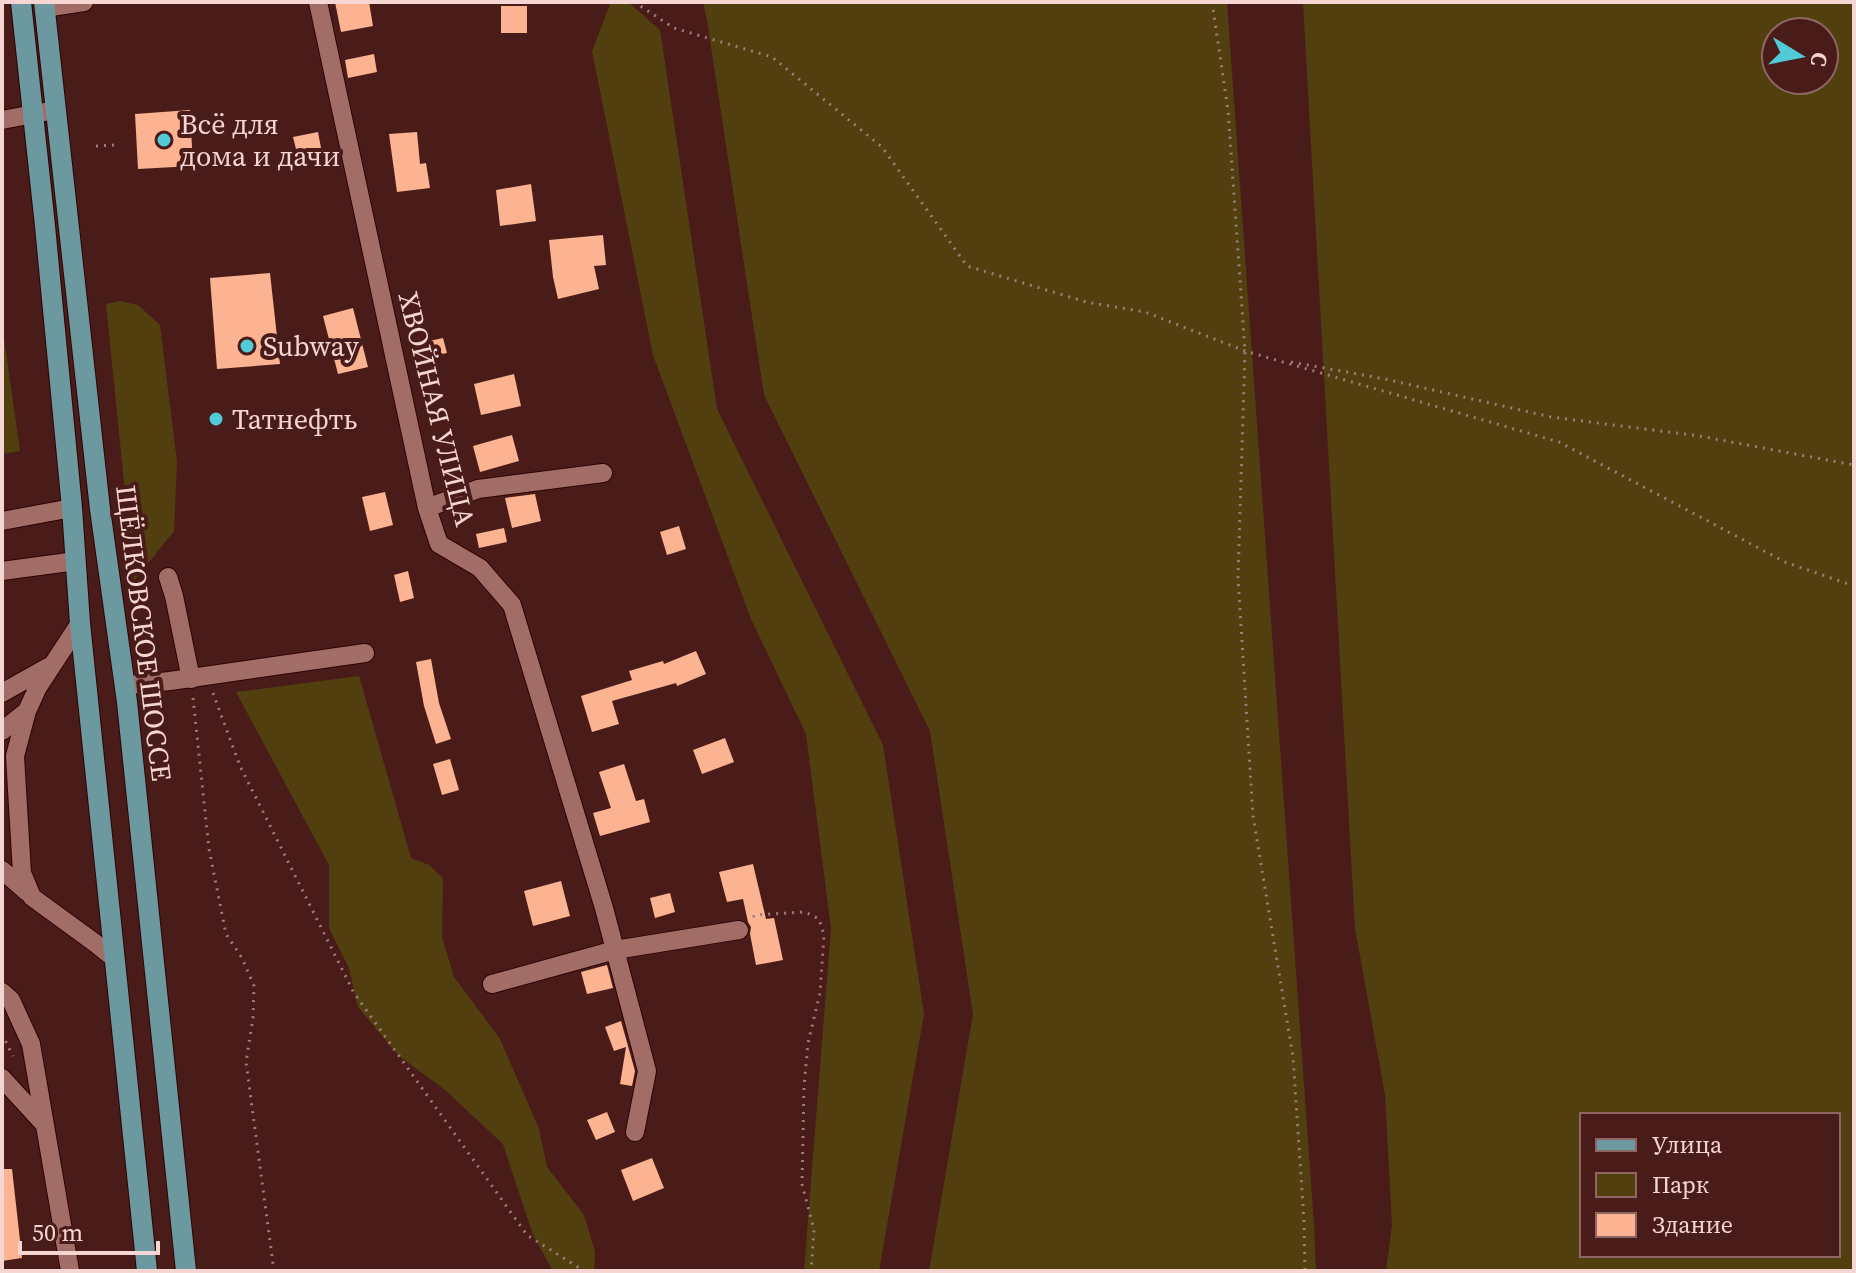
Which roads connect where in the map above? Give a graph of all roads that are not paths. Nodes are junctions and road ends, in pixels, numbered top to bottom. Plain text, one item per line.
1 (21, 2) edge
2 (84, 2) edge
3 (318, 2) edge
4 (44, 5) edge
5 (55, 110) junction
6 (32, 114) junction
7 (2, 120) edge
8 (603, 473) dead end
9 (72, 508) junction
10 (427, 508) junction
11 (2, 521) edge
12 (76, 561) junction
13 (2, 571) edge
14 (168, 577) dead end
15 (80, 623) junction
16 (365, 653) dead end
17 (50, 666) junction
18 (191, 679) junction
19 (130, 685) dead end
20 (2, 693) edge
21 (27, 711) junction
22 (2, 731) edge
23 (2, 870) edge
24 (32, 897) junction
25 (739, 930) road end
26 (615, 950) junction
27 (115, 959) junction
28 (492, 984) dead end
29 (2, 992) edge
30 (2, 1078) edge
31 (45, 1125) junction
32 (635, 1132) dead end
33 (70, 1271) edge
34 (147, 1271) edge
35 (186, 1271) edge

1 - 6 main road, ЩЁЛКОВСКОЕ ШОССЕ
2 - 4 street
3 - 10 street, ХВОЙНАЯ УЛИЦА
4 - 5 main road, ЩЁЛКОВСКОЕ ШОССЕ
5 - 6 street
5 - 35 main road, ЩЁЛКОВСКОЕ ШОССЕ
6 - 7 street
6 - 9 main road, ЩЁЛКОВСКОЕ ШОССЕ
8 - 10 street
9 - 11 street
9 - 12 main road, ЩЁЛКОВСКОЕ ШОССЕ
10 - 26 street, ХВОЙНАЯ УЛИЦА
12 - 13 street
12 - 15 main road, ЩЁЛКОВСКОЕ ШОССЕ
14 - 18 street
15 - 17 street
15 - 27 main road, ЩЁЛКОВСКОЕ ШОССЕ
16 - 18 street
17 - 20 street
17 - 21 street
18 - 19 street
21 - 22 street
21 - 24 street
23 - 24 street
24 - 27 street
25 - 26 street
26 - 28 street
26 - 32 street, ХВОЙНАЯ УЛИЦА
27 - 34 main road, ЩЁЛКОВСКОЕ ШОССЕ
29 - 31 street
30 - 31 street
31 - 33 street

